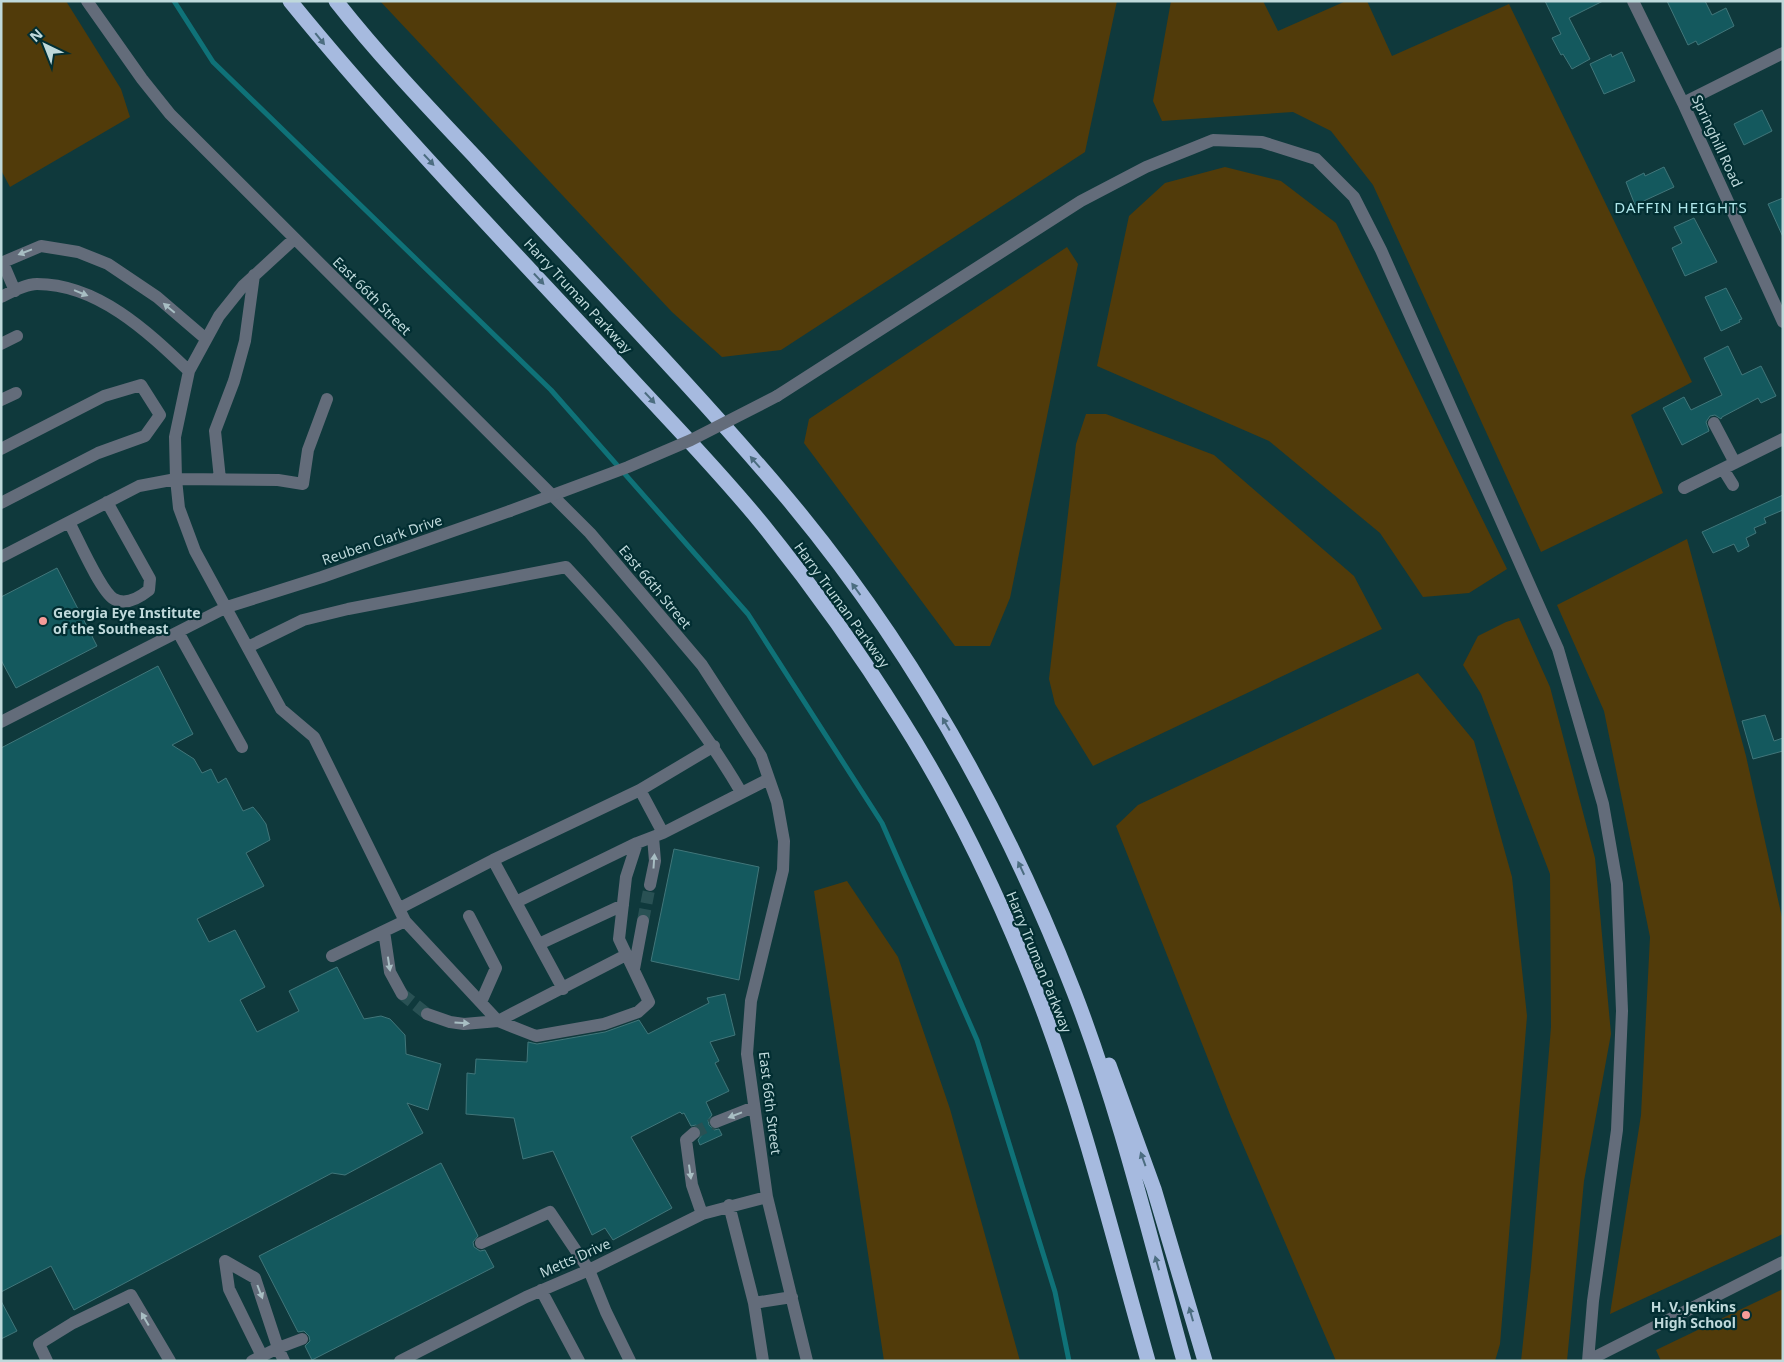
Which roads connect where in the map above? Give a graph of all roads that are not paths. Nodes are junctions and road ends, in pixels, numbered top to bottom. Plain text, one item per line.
1 (87, 1) edge
2 (290, 1) edge
3 (336, 1) edge
4 (1633, 1) edge
5 (1783, 52) edge
6 (1683, 103) junction
7 (293, 240) junction
8 (2, 263) edge
9 (254, 275) junction
10 (15, 291) junction
11 (1, 297) edge
12 (1783, 322) edge
13 (16, 336) dead end
14 (206, 340) junction
15 (1, 344) edge
16 (189, 371) junction
17 (16, 393) dead end
18 (327, 399) dead end
19 (1, 400) edge
20 (1714, 423) dead end
21 (1783, 439) edge
22 (1, 449) edge
23 (1729, 466) junction
24 (176, 479) junction
25 (220, 479) junction
26 (1733, 486) dead end
27 (1684, 488) dead end
28 (107, 502) junction
29 (1, 503) edge
30 (69, 522) junction
31 (1, 557) edge
32 (227, 607) junction
33 (178, 632) junction
34 (248, 647) junction
35 (1, 722) edge
36 (714, 746) junction
37 (242, 747) dead end
38 (770, 779) junction
39 (640, 790) junction
40 (741, 792) junction
41 (658, 835) junction
42 (637, 843) junction
43 (493, 860) junction
44 (650, 885) tunnel mouth
45 (516, 902) junction
46 (623, 905) junction
47 (400, 908) junction
48 (1041, 912) junction
49 (469, 916) dead end
50 (406, 921) junction
51 (643, 921) tunnel mouth
52 (384, 931) junction
53 (539, 944) junction
54 (626, 955) junction
55 (332, 956) dead end
56 (634, 969) junction
57 (563, 989) junction
58 (402, 994) tunnel mouth
59 (481, 1002) junction
60 (427, 1014) tunnel mouth
61 (498, 1021) junction
62 (754, 1108) junction
63 (716, 1122) tunnel mouth
64 (694, 1133) dead end
65 (767, 1197) junction
66 (729, 1205) junction
67 (702, 1214) junction
68 (481, 1243) dead end
69 (1783, 1262) edge
70 (589, 1270) junction
71 (541, 1290) junction
72 (792, 1297) junction
73 (754, 1303) junction
74 (1131, 1303) junction
75 (302, 1340) dead end
76 (278, 1348) junction
77 (257, 1359) edge
78 (1588, 1360) edge
79 (47, 1361) edge
80 (170, 1361) edge
81 (284, 1361) edge
82 (400, 1361) edge
83 (579, 1361) edge
84 (630, 1361) edge
85 (763, 1361) edge
86 (807, 1361) edge
87 (1142, 1361) edge
88 (1148, 1361) edge
89 (1184, 1361) edge
90 (1205, 1361) edge

1 - 7 street, East 66th Street
2 -> 74 highway, Harry Truman Parkway
48 -> 3 highway, Harry Truman Parkway
4 - 6 street, Springhill Road
5 - 6 street
6 - 12 street, Springhill Road
7 - 9 street
7 - 38 street, East 66th Street
8 - 10 street
14 -> 8 street
9 - 14 street
9 - 25 street
10 - 11 street
10 -> 16 street
13 - 15 street
14 - 16 street
16 - 24 street
17 - 19 street
18 - 25 street
20 - 23 street
21 - 23 street
22 - 29 street
23 - 26 street
23 - 27 street
24 - 25 street
24 - 28 street
24 - 32 street
28 - 30 street
28 - 30 street
30 - 31 street
32 - 33 street, Reuben Clark Drive
32 - 34 street
32 - 78 street, Reuben Clark Drive, bridge
33 - 35 street, Reuben Clark Drive
33 - 37 street
34 - 36 street
34 - 47 street
36 - 39 street
36 - 40 street
38 - 40 street
38 - 62 street, East 66th Street
39 - 41 street
39 - 43 street
40 - 41 street
41 - 42 street
44 -> 41 street
42 - 45 street
42 - 46 street
43 - 45 street
43 - 47 street
45 - 53 street
46 - 53 street
46 - 54 street
47 - 50 street
89 -> 48 highway, Harry Truman Parkway
90 -> 48 highway
49 - 59 street
50 - 52 street
50 - 59 street
51 - 56 street
52 - 55 street
52 -> 58 street
53 - 57 street
54 - 56 street
54 - 57 street
56 - 61 street
57 - 61 street
59 - 61 street
60 -> 61 street
62 -> 63 street
62 - 65 street, East 66th Street
64 -> 67 street
65 - 66 street, Metts Drive
65 - 72 street, East 66th Street
66 - 67 street, Metts Drive
66 - 73 street
67 - 70 street, Metts Drive
68 - 70 street
69 - 78 street
70 - 71 street, Metts Drive
70 - 84 street
71 - 82 street, Metts Drive
71 - 83 street
72 - 73 street
72 - 86 street, East 66th Street
73 - 85 street
74 - 87 highway
74 - 88 highway, Harry Truman Parkway
75 - 76 street
76 - 77 street
77 -> 76 street
76 - 81 street
80 -> 79 street

